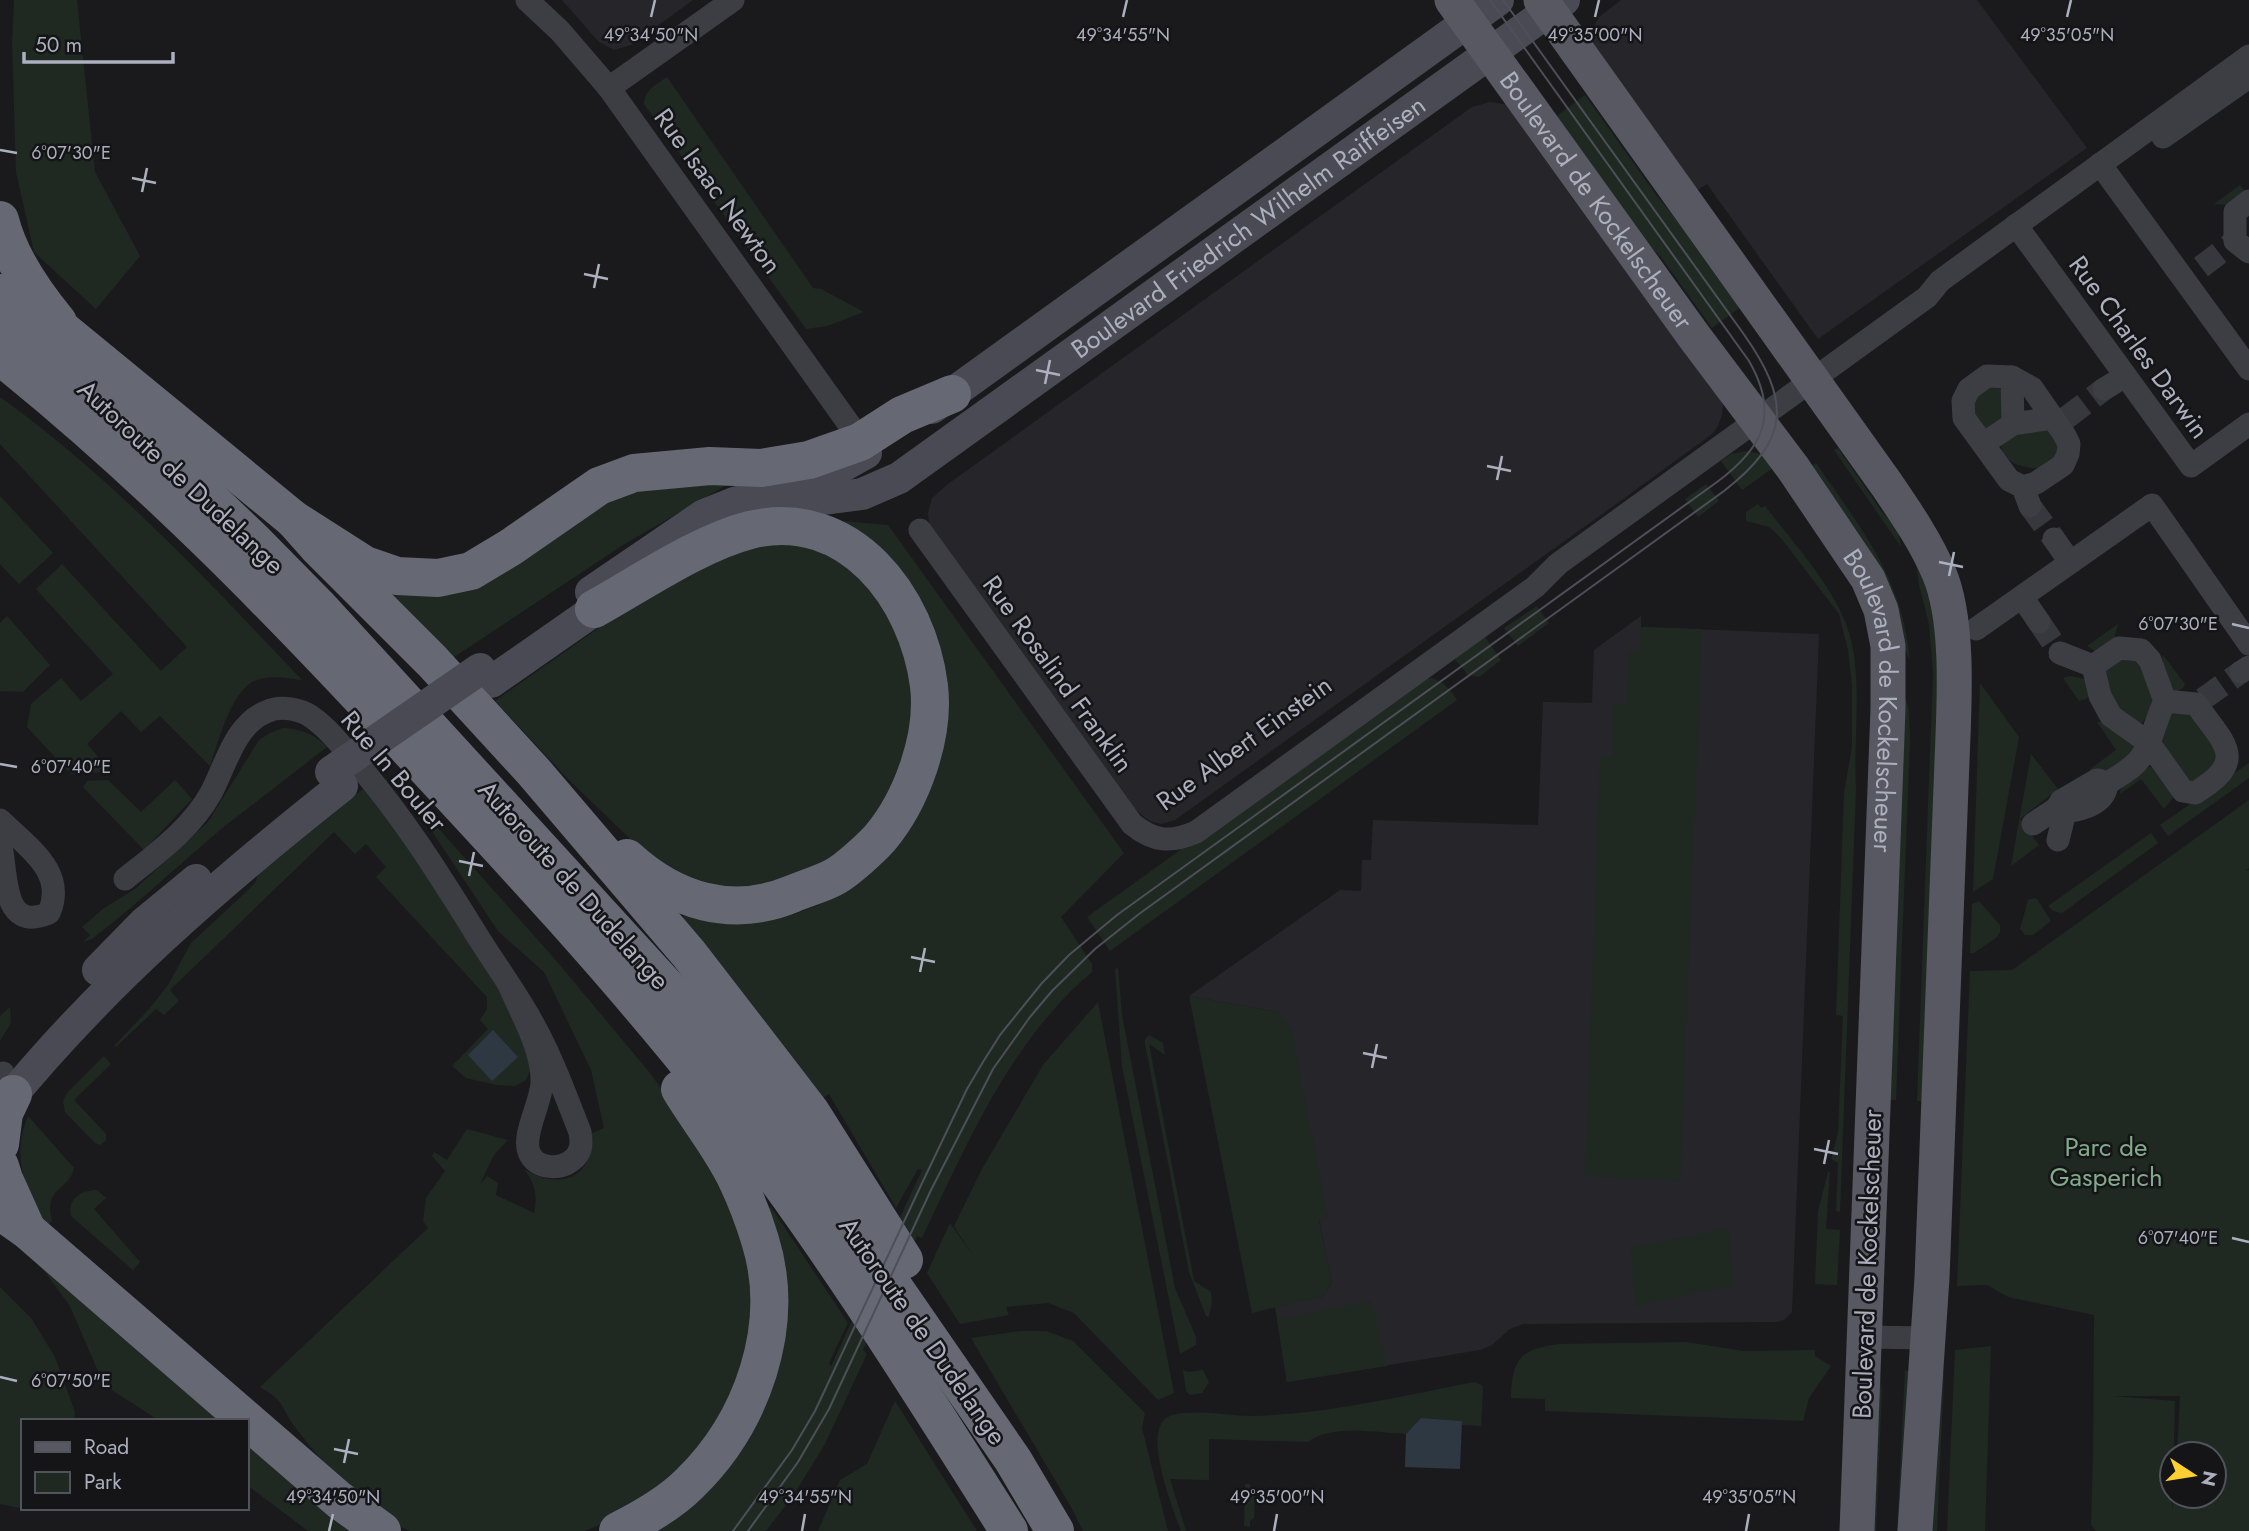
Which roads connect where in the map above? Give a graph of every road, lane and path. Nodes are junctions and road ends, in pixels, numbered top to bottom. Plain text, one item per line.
1 (527, 0) edge
2 (733, 0) edge
3 (1498, 0) edge
4 (1551, 4) edge
5 (1460, 11) edge
6 (1491, 54) junction
7 (2249, 56) edge
8 (2249, 78) edge
9 (610, 88) junction
10 (2105, 170) junction
11 (2249, 201) edge
12 (0, 220) edge
13 (2021, 231) junction
14 (2249, 252) edge
15 (0, 293) edge
16 (0, 320) edge
17 (65, 332) junction
18 (0, 356) edge
19 (2249, 369) edge
20 (2012, 377) junction
21 (0, 381) edge
22 (1811, 381) junction
23 (952, 394) junction
24 (1757, 420) junction
25 (2059, 420) junction
26 (2013, 424) junction
27 (2249, 424) edge
28 (851, 426) dead end
29 (1983, 444) junction
30 (110, 448) junction
31 (293, 519) junction
32 (920, 530) dead end
33 (2054, 539) tunnel mouth
34 (2070, 562) junction
35 (2022, 597) junction
36 (594, 609) junction
37 (2039, 622) tunnel mouth
38 (1976, 629) dead end
39 (2247, 635) edge
40 (2060, 653) tunnel mouth
41 (2093, 666) junction
42 (486, 676) junction
43 (2165, 701) junction
44 (2149, 743) junction
45 (533, 771) junction
46 (0, 820) edge
47 (2044, 836) dead end
48 (1160, 838) joint
49 (0, 842) edge
50 (125, 879) dead end
51 (599, 960) junction
52 (509, 985) junction
53 (3, 1085) edge
54 (0, 1144) edge
55 (0, 1166) edge
56 (13, 1221) edge
57 (1865, 1337) junction
58 (1928, 1338) junction
59 (244, 1419) edge
60 (248, 1422) edge
61 (1013, 1460) junction
62 (382, 1531) edge
63 (618, 1531) edge
64 (1009, 1531) edge
65 (1055, 1531) edge
66 (1857, 1531) edge
67 (1915, 1531) edge

1 - 9 street, Rue Isaac Newton
2 - 9 street
3 - 5 main road, Boulevard Friedrich Wilhelm Raiffeisen
4 - 6 main road, Boulevard Friedrich Wilhelm Raiffeisen
4 - 22 main road
5 - 6 main road, Boulevard de Kockelscheuer
5 - 23 main road, Boulevard Friedrich Wilhelm Raiffeisen
6 - 24 main road, Boulevard de Kockelscheuer
6 - 36 main road, Boulevard Friedrich Wilhelm Raiffeisen
7 - 10 street
8 - 10 street
9 - 28 street, Rue Isaac Newton
10 - 13 street
10 - 19 street
11 - 14 street
12 - 17 highway
13 - 22 street
13 - 27 street, Rue Charles Darwin
15 - 17 highway
16 - 61 highway, Autoroute de Dudelange
17 - 31 highway
18 - 30 highway, Autoroute de Dudelange
20 - 25 street
20 - 26 street
20 - 29 street
21 - 30 highway
22 - 24 street, Rue Albert Einstein
22 - 58 main road
23 - 31 highway
23 - 42 main road, Boulevard Friedrich Wilhelm Raiffeisen
24 - 48 street, Rue Albert Einstein
24 - 57 main road, Boulevard de Kockelscheuer
25 - 26 street
25 - 29 street
26 - 29 street
30 - 51 highway, Autoroute de Dudelange
31 - 45 highway
32 - 48 street, Rue Rosalind Franklin
33 - 34 street
34 - 35 street
34 - 39 street
35 - 37 street
35 - 38 street
36 - 42 main road, Boulevard Friedrich Wilhelm Raiffeisen
36 - 45 highway
40 - 41 street
41 - 43 street
41 - 44 street
42 - 53 main road
43 - 44 street
43 - 44 street
44 - 47 street
45 - 61 highway
46 - 49 street
50 - 52 street, Rue In Bouler
51 - 63 highway
51 - 64 highway, Autoroute de Dudelange
52 - 52 street, Rue In Bouler
53 - 54 highway
55 - 56 highway
56 - 59 highway
57 - 58 street
57 - 66 main road, Boulevard de Kockelscheuer
58 - 67 main road
60 - 62 highway
61 - 65 highway, Autoroute de Dudelange

